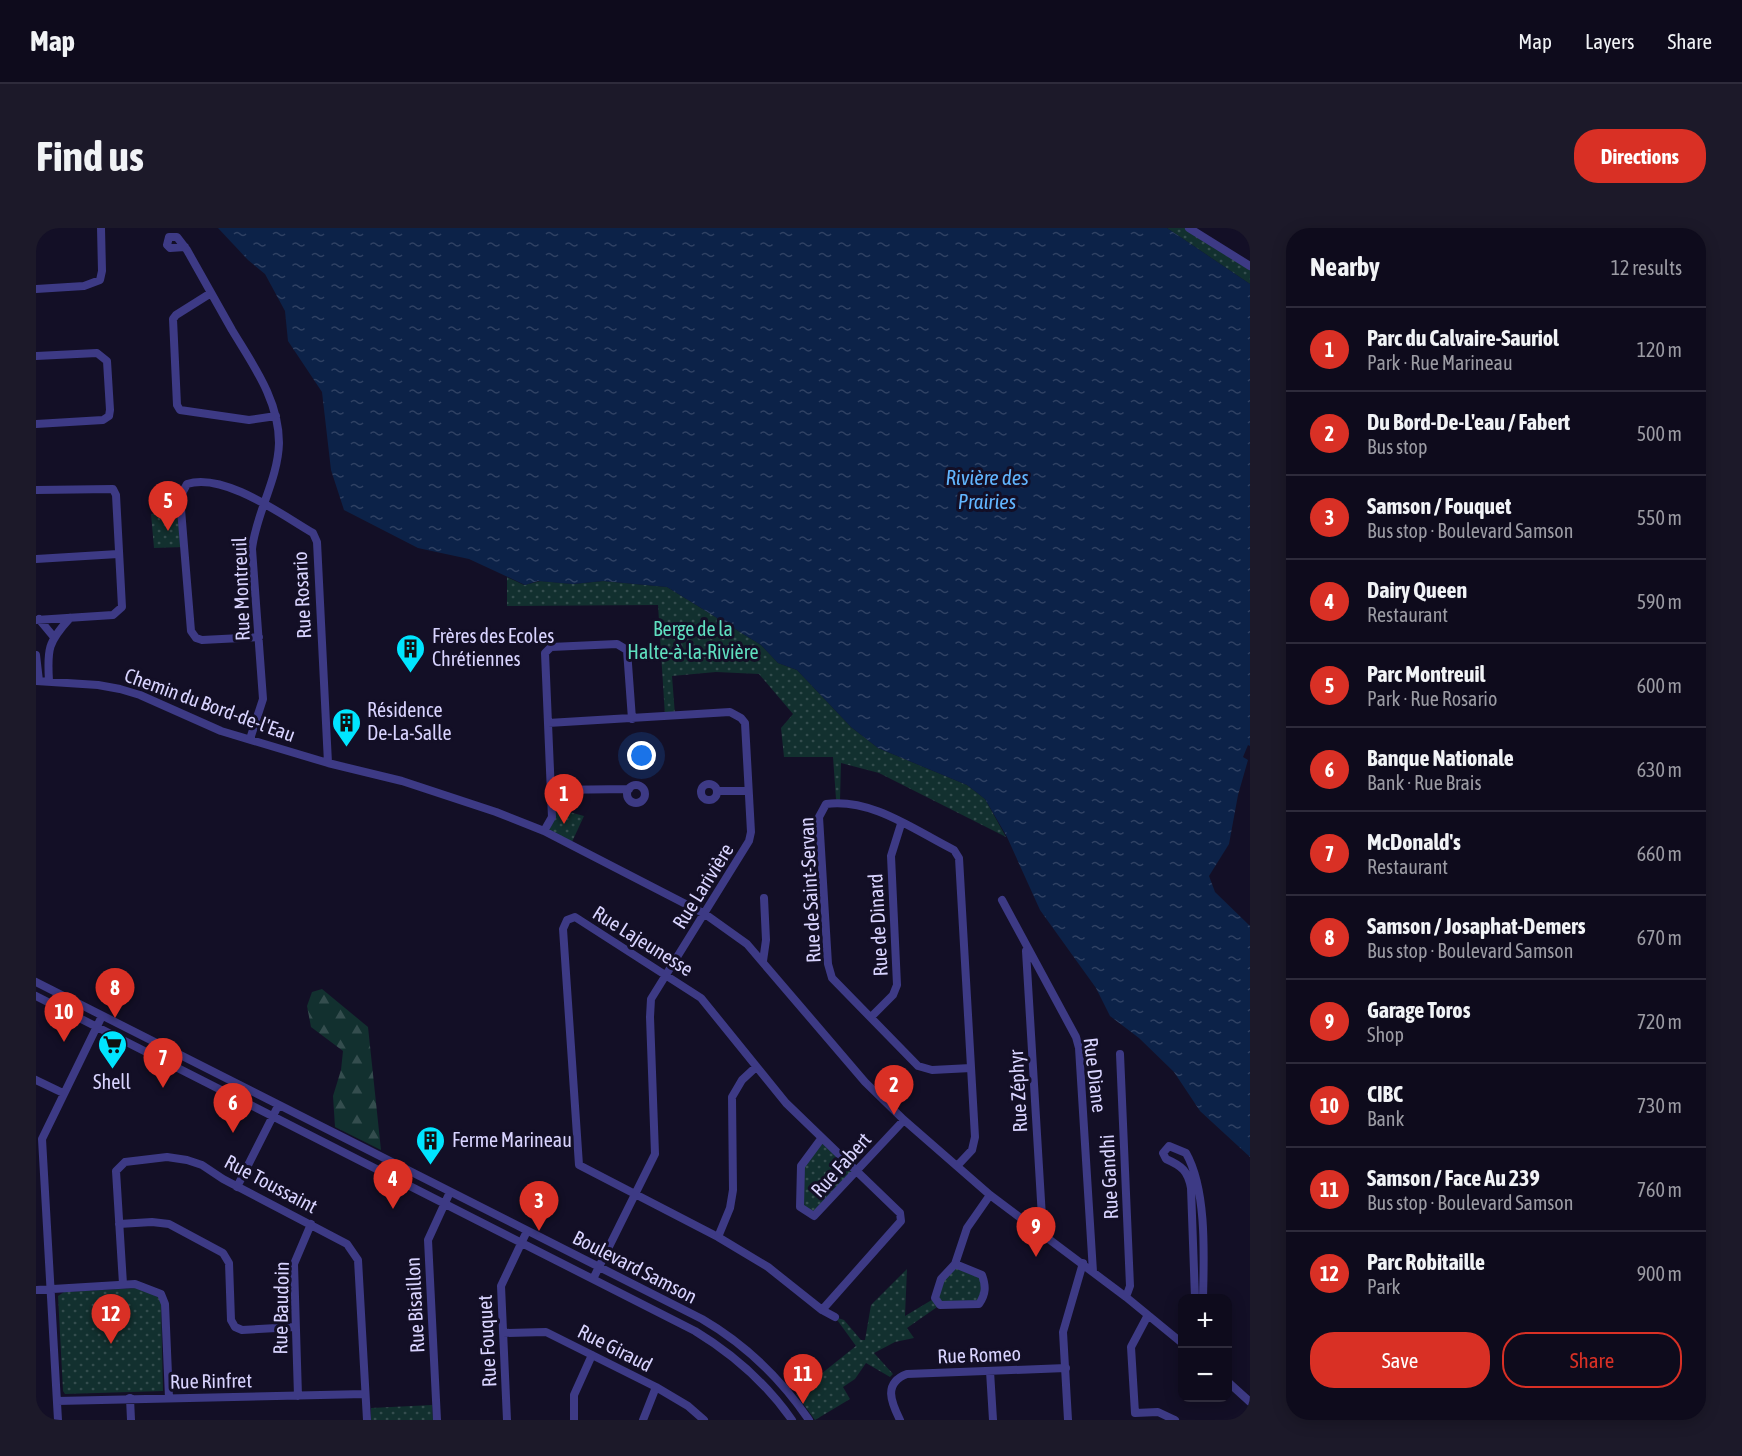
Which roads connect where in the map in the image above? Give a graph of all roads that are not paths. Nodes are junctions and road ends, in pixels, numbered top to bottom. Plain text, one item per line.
1 (101, 228) edge
2 (1189, 228) edge
3 (185, 247) dead end
4 (1250, 266) edge
5 (36, 289) edge
6 (211, 293) junction
7 (36, 356) edge
8 (276, 416) junction
9 (36, 424) edge
10 (36, 490) edge
11 (264, 504) junction
12 (118, 554) junction
13 (36, 559) edge
14 (70, 618) junction
15 (37, 621) edge
16 (53, 636) junction
17 (259, 637) junction
18 (36, 655) edge
19 (37, 681) edge
20 (49, 681) junction
21 (632, 719) junction
22 (548, 723) junction
23 (250, 739) junction
24 (327, 763) junction
25 (629, 789) dead end
26 (551, 790) junction
27 (717, 791) dead end
28 (747, 791) junction
29 (901, 824) junction
30 (544, 831) junction
31 (764, 898) dead end
32 (1002, 900) dead end
33 (705, 914) junction
34 (1026, 947) junction
35 (763, 961) junction
36 (667, 974) junction
37 (36, 982) edge
38 (36, 996) edge
39 (102, 1017) junction
40 (871, 1017) junction
41 (97, 1027) junction
42 (1120, 1054) dead end
43 (756, 1067) junction
44 (971, 1068) junction
45 (36, 1080) edge
46 (63, 1093) junction
47 (278, 1106) junction
48 (273, 1116) junction
49 (904, 1120) junction
50 (820, 1139) junction
51 (957, 1166) junction
52 (855, 1172) junction
53 (237, 1187) junction
54 (450, 1192) junction
55 (990, 1195) junction
56 (636, 1196) junction
57 (444, 1203) junction
58 (36, 1222) edge
59 (47, 1222) junction
60 (119, 1224) junction
61 (311, 1224) junction
62 (527, 1232) junction
63 (1043, 1234) junction
64 (718, 1237) junction
65 (522, 1242) junction
66 (1198, 1255) junction
67 (955, 1263) junction
68 (1083, 1263) junction
69 (599, 1268) junction
70 (1094, 1272) junction
71 (594, 1279) junction
72 (123, 1284) junction
73 (50, 1289) junction
74 (36, 1290) edge
75 (1195, 1294) edge
76 (1202, 1294) edge
77 (1126, 1297) junction
78 (822, 1310) junction
79 (1148, 1315) junction
80 (835, 1317) dead end
81 (295, 1328) junction
82 (503, 1333) junction
83 (1178, 1340) edge
84 (592, 1355) junction
85 (1066, 1368) junction
86 (990, 1371) junction
87 (656, 1387) junction
88 (1232, 1387) edge
89 (365, 1394) junction
90 (298, 1396) junction
91 (130, 1398) junction
92 (169, 1398) junction
93 (57, 1401) junction
94 (1250, 1402) edge
95 (58, 1420) edge
96 (131, 1420) edge
97 (367, 1420) edge
98 (437, 1420) edge
99 (507, 1420) edge
100 (573, 1420) edge
101 (643, 1420) edge
102 (704, 1420) edge
103 (792, 1420) edge
104 (809, 1420) edge
105 (900, 1420) edge
106 (993, 1420) edge
107 (1068, 1420) edge
108 (1175, 1420) edge

1 - 5 street
2 - 4 street
3 - 6 street, Rue Montreuil
6 - 8 street, Rue Montreuil
6 - 8 street
7 - 9 street
8 - 11 street, Rue Montreuil
10 - 12 street
11 - 17 street, Rue Montreuil
11 - 17 street, Rue Rosario
11 - 24 street, Rue Rosario
12 - 13 street
12 - 14 street
14 - 15 street
14 - 16 street
15 - 16 street
16 - 20 street
17 - 23 street, Rue Montreuil
18 - 19 street
19 - 20 street, Chemin du Bord-de-l'Eau
20 - 23 street, Chemin du Bord-de-l'Eau
21 - 22 street, Rue Larivière
21 - 22 street
21 - 28 street, Rue Larivière
22 - 26 street
23 - 24 street, Chemin du Bord-de-l'Eau
24 - 30 street, Chemin du Bord-de-l'Eau
25 - 26 street
26 - 30 street
27 - 28 street
28 - 33 street, Rue Larivière
29 - 40 street, Rue de Dinard
29 - 40 street, Rue de Saint-Servan
29 - 44 street, Rue de Saint-Servan
30 - 33 street, Chemin du Bord-de-l'Eau
31 - 35 street
32 - 34 street, Rue Diane
33 - 35 street, Chemin du Bord-de-l'Eau
33 - 36 street, Rue Larivière
34 - 63 street, Rue Zéphyr
34 - 70 street, Rue Diane
35 - 49 street, Chemin du Bord-de-l'Eau
36 - 43 street, Rue Lajeunesse
36 - 56 street, Rue Larivière
36 - 56 street, Rue Lajeunesse
37 - 39 street, Boulevard Samson
38 - 41 street, Boulevard Samson
39 - 41 street
39 - 47 street, Boulevard Samson
40 - 44 street, Rue de Saint-Servan
41 - 46 street
41 - 48 street, Boulevard Samson
42 - 77 street, Rue Gandhi
43 - 50 street, Rue Lajeunesse
43 - 64 street
44 - 51 street, Rue de Saint-Servan
45 - 46 street
46 - 59 street
47 - 48 street
47 - 54 street, Boulevard Samson
48 - 53 street
48 - 57 street, Boulevard Samson
49 - 51 street, Chemin du Bord-de-l'Eau
49 - 52 street, Rue Fabert
50 - 52 street, Rue Lajeunesse
50 - 52 street, Rue Fabert
51 - 55 street, Chemin du Bord-de-l'Eau
52 - 78 street, Rue Lajeunesse
53 - 60 street, Rue Toussaint
53 - 61 street, Rue Toussaint
54 - 57 street, Rue Bisaillon
54 - 62 street, Boulevard Samson
55 - 63 street, Chemin du Bord-de-l'Eau
55 - 67 street
56 - 64 street, Rue Lajeunesse
56 - 69 street, Rue Larivière
57 - 65 street, Boulevard Samson
57 - 98 street, Rue Bisaillon
58 - 59 street
59 - 73 street
60 - 72 street, Rue Toussaint
60 - 81 street
61 - 81 street, Rue Baudoin
61 - 89 street, Rue Toussaint
62 - 65 street, Rue Fouquet
62 - 69 street, Boulevard Samson
63 - 68 street, Chemin du Bord-de-l'Eau
64 - 78 street, Rue Lajeunesse
65 - 71 street, Boulevard Samson
65 - 82 street, Rue Fouquet
66 - 66 street
66 - 75 street
66 - 76 street
67 - 67 street
68 - 70 street, Chemin du Bord-de-l'Eau
68 - 85 street
69 - 71 street, Rue Larivière
69 - 104 street, Boulevard Samson
70 - 77 street, Chemin du Bord-de-l'Eau
71 - 103 street, Boulevard Samson
72 - 73 street
72 - 92 street
73 - 74 street
73 - 93 street
77 - 79 street, Chemin du Bord-de-l'Eau
78 - 80 street, Rue Lajeunesse
79 - 83 street, Chemin du Bord-de-l'Eau
79 - 108 street
81 - 90 street, Rue Baudoin
82 - 84 street, Rue Giraud
82 - 99 street, Rue Fouquet
84 - 87 street, Rue Giraud
84 - 100 street
85 - 86 street, Rue Romeo
85 - 107 street
86 - 105 street, Rue Romeo
86 - 106 street
87 - 101 street
87 - 102 street, Rue Giraud
88 - 94 street
89 - 90 street, Rue Rinfret
89 - 97 street, Rue Toussaint
90 - 92 street, Rue Rinfret
91 - 92 street, Rue Rinfret
91 - 93 street, Rue Rinfret
91 - 96 street
93 - 95 street

